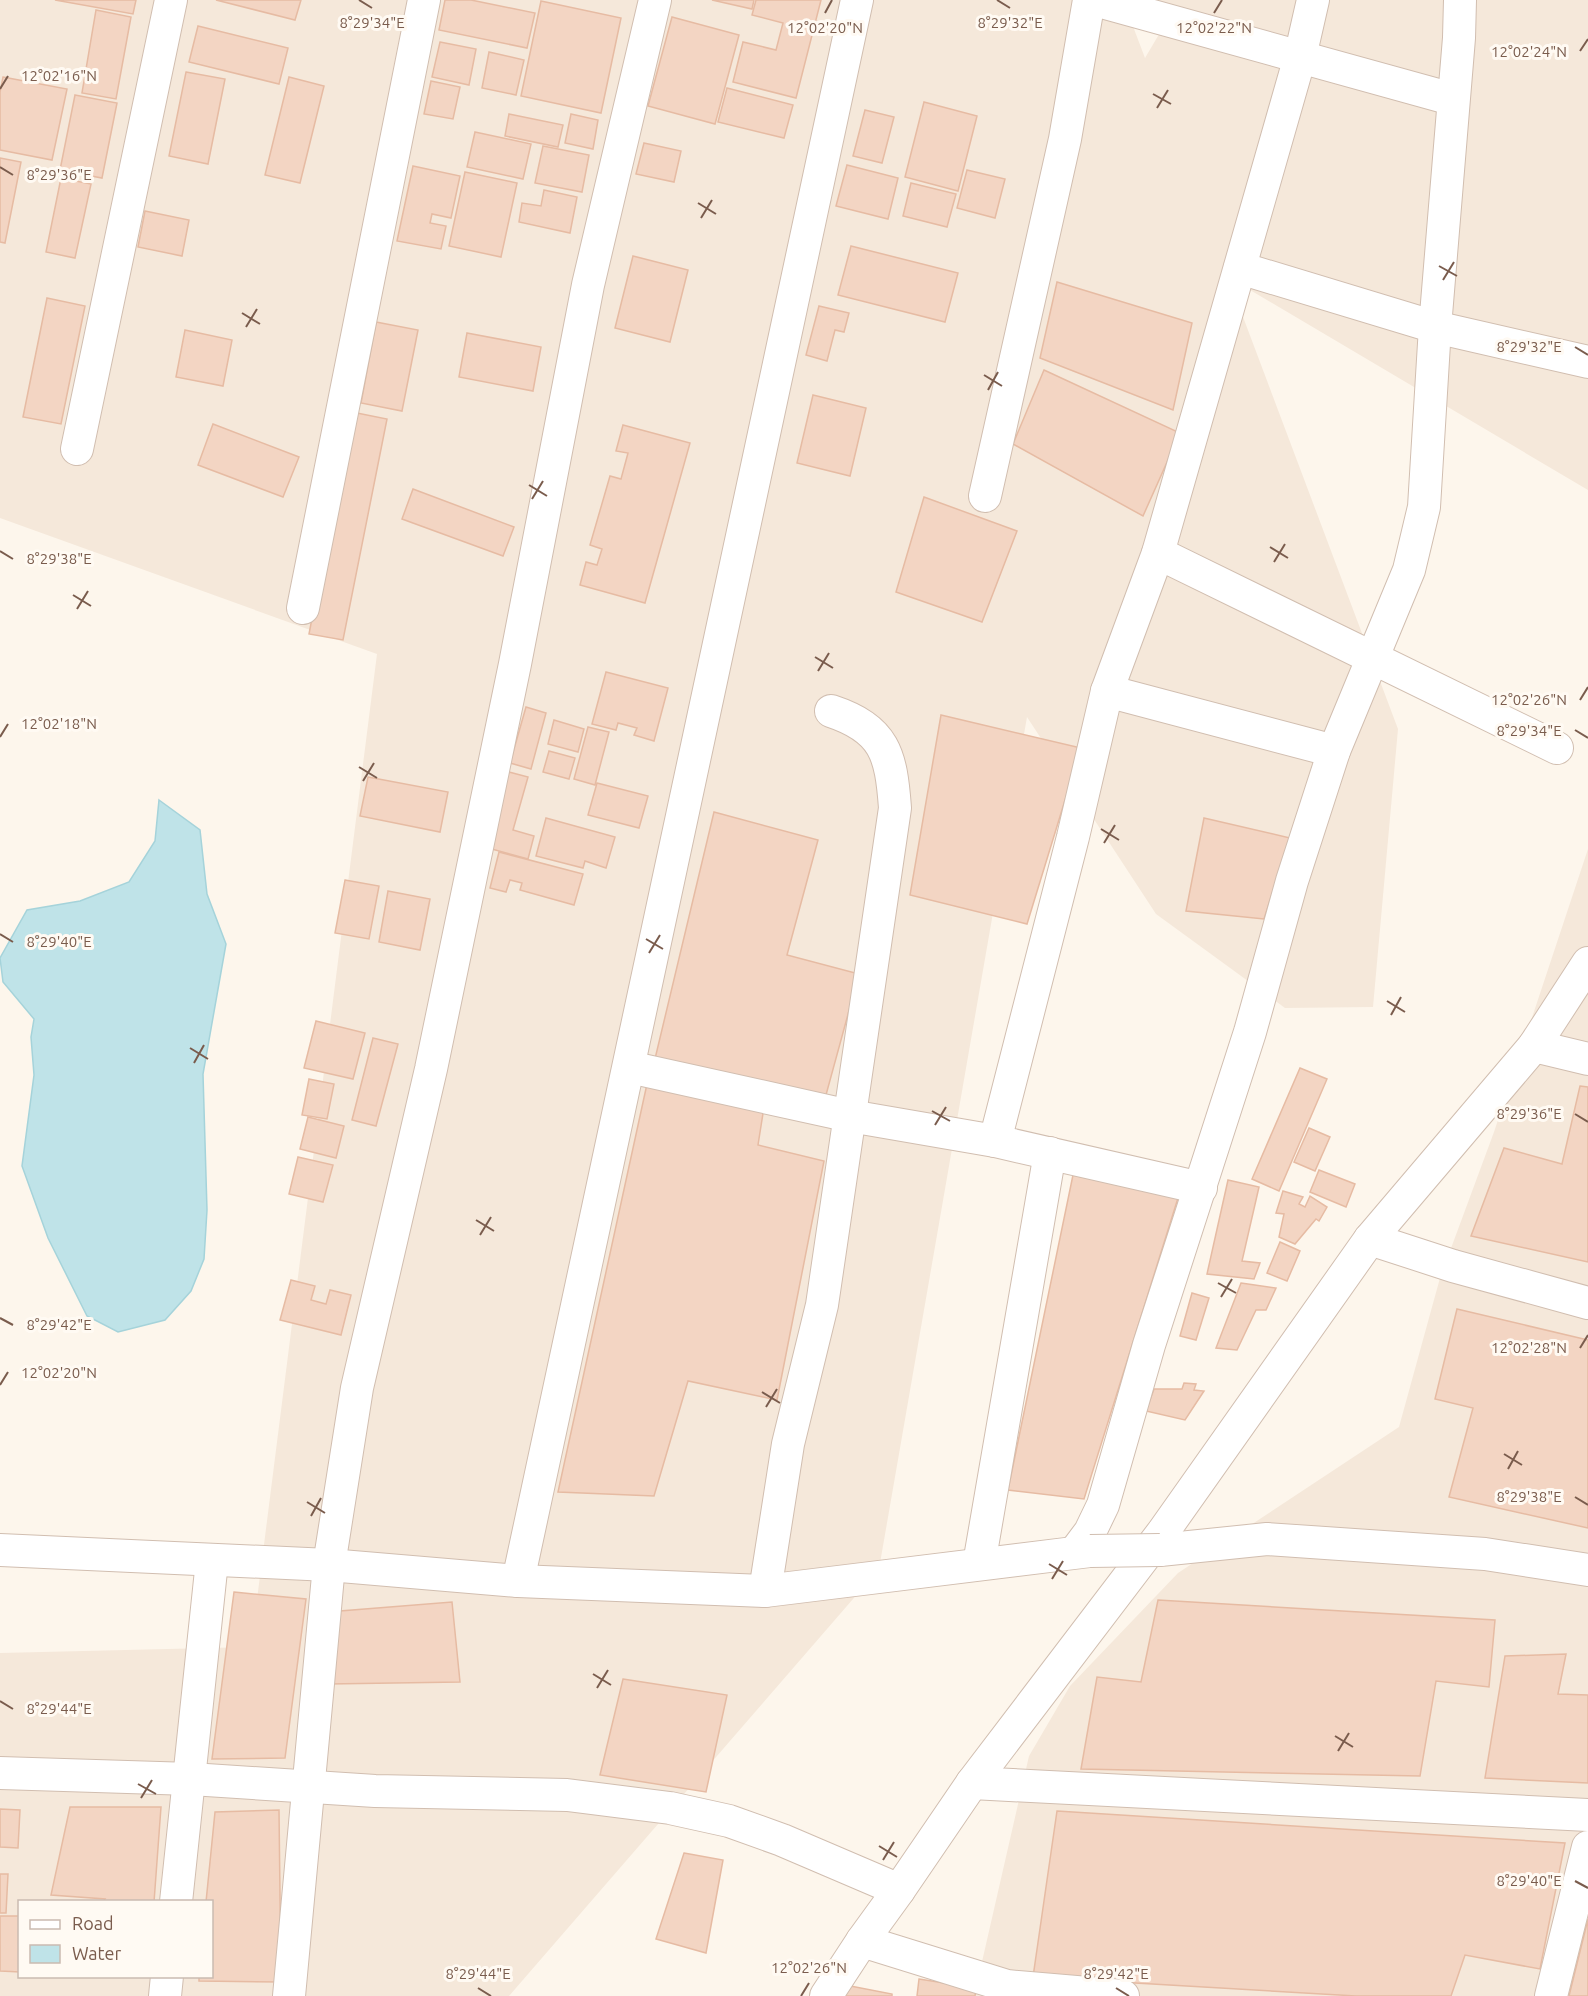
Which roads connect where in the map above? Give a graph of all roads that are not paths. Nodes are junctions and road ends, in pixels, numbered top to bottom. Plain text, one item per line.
1 (171, 0) edge
2 (424, 0) edge
3 (655, 0) edge
4 (857, 0) edge
5 (1089, 0) edge
6 (1095, 0) edge
7 (1313, 0) edge
8 (1460, 0) edge
9 (1300, 57) junction
10 (1452, 99) junction
11 (1240, 268) junction
12 (1435, 327) junction
13 (1588, 362) edge
14 (77, 449) dead end
15 (985, 496) dead end
16 (1158, 553) junction
17 (303, 608) dead end
18 (1374, 657) junction
19 (1107, 691) junction
20 (831, 711) dead end
21 (1557, 748) dead end
22 (1334, 751) junction
23 (1588, 963) edge
24 (1534, 1046) junction
25 (1588, 1059) edge
26 (629, 1067) junction
27 (850, 1116) junction
28 (995, 1141) junction
29 (1050, 1154) junction
30 (1201, 1188) junction
31 (1370, 1239) junction
32 (1588, 1303) edge
33 (0, 1550) edge
34 (1082, 1551) junction
35 (212, 1561) junction
36 (979, 1564) junction
37 (329, 1565) junction
38 (1588, 1570) edge
39 (518, 1581) junction
40 (765, 1591) junction
41 (0, 1773) edge
42 (191, 1779) junction
43 (972, 1783) junction
44 (307, 1786) junction
45 (1588, 1815) edge
46 (1588, 1847) edge
47 (900, 1890) junction
48 (176, 1900) edge
49 (861, 1941) junction
50 (167, 1978) edge
51 (1006, 1991) edge
52 (165, 1996) edge
53 (289, 1996) edge
54 (826, 1996) edge
55 (1124, 1996) edge
56 (1551, 1996) edge

1 - 14 street
2 - 17 street
3 - 37 street
4 - 26 street
5 - 15 street
6 - 9 street
7 - 9 street
8 - 10 street
9 - 10 street
9 - 11 street
10 - 12 street
11 - 12 street
11 - 16 street
12 - 13 street
12 - 18 street
16 - 18 street
16 - 19 street
18 - 21 street
18 - 22 street
19 - 22 street
19 - 28 street
20 - 27 street
22 - 30 street
23 - 24 street
24 - 25 street
24 - 31 street
26 - 27 street
26 - 39 street
27 - 28 street
27 - 40 street
28 - 29 street
29 - 30 street
29 - 36 street
30 - 34 street
31 - 32 street
31 - 43 street
33 - 35 street
34 - 36 street
34 - 38 street, bridge
35 - 37 street
35 - 42 street
36 - 40 street
37 - 39 street
37 - 44 street
39 - 40 street
41 - 42 street
42 - 44 street
42 - 48 street
43 - 45 street
43 - 47 street
44 - 47 street
44 - 53 street
46 - 56 street
47 - 49 street
49 - 51 street
49 - 54 street
50 - 52 street
51 - 55 street

